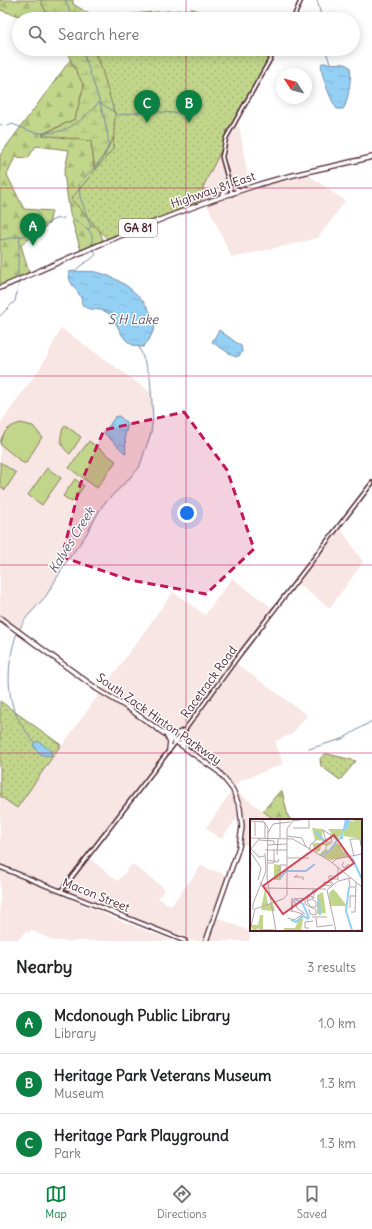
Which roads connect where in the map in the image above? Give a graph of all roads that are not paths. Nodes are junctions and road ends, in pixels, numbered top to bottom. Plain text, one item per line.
1 (301, 0) edge
2 (296, 12) edge
3 (272, 56) edge
4 (372, 157) edge
5 (229, 184) junction
6 (243, 190) junction
7 (232, 194) junction
8 (218, 198) junction
9 (0, 288) edge
10 (372, 483) edge
11 (0, 618) edge
12 (185, 730) junction
13 (164, 733) junction
14 (181, 735) junction
15 (176, 742) junction
16 (169, 750) junction
17 (191, 752) junction
18 (205, 757) dead end
19 (208, 764) junction
20 (0, 867) edge
21 (61, 892) junction
22 (185, 941) edge
23 (206, 941) edge

1 - 2 street
3 - 5 street
4 - 6 main road, Highway 81 East / GA 81
5 - 6 street
5 - 7 street
5 - 8 street
6 - 7 main road, Highway 81 East / GA 81
7 - 8 main road, Highway 81 East / GA 81
8 - 9 main road, Highway 81 East / GA 81
10 - 12 street, Racetrack Road
11 - 13 main road, South Zack Hinton Parkway
12 - 13 main road
12 - 14 street, Racetrack Road
13 - 15 main road, South Zack Hinton Parkway
13 - 16 main road
14 - 15 street, Racetrack Road
14 - 17 main road
15 - 16 street, Racetrack Road
15 - 17 main road, South Zack Hinton Parkway
16 - 21 street, Racetrack Road
17 - 19 main road, South Zack Hinton Parkway
18 - 19 main road
19 - 23 main road, South Zack Hinton Parkway
20 - 21 main road, Macon Street
21 - 22 main road, Macon Street

